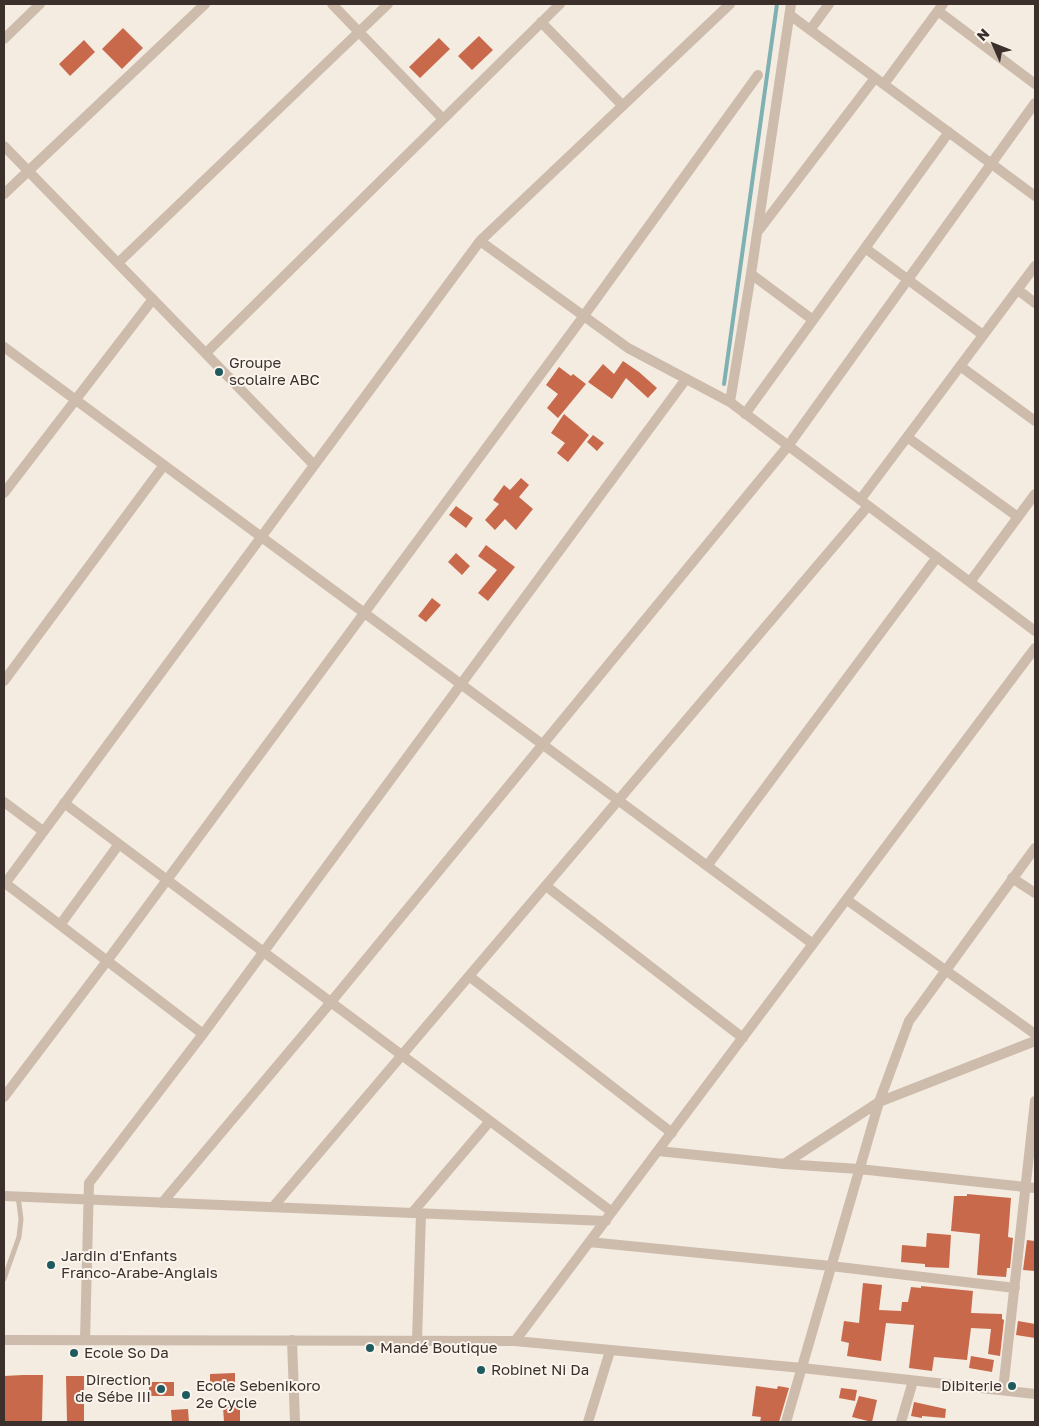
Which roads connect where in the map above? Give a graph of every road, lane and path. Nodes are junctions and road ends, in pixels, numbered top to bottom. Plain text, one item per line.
1 (40, 4) edge
2 (205, 4) edge
3 (332, 4) edge
4 (388, 4) edge
5 (560, 4) edge
6 (730, 4) edge
7 (791, 4) edge
8 (829, 4) edge
9 (941, 7) edge
10 (790, 15) junction
11 (542, 22) junction
12 (810, 30) junction
13 (359, 32) junction
14 (4, 39) edge
15 (758, 75) dead end
16 (875, 78) junction
17 (884, 84) junction
18 (1035, 84) edge
19 (1035, 103) edge
20 (623, 106) junction
21 (443, 119) junction
22 (949, 132) junction
23 (4, 146) edge
24 (992, 164) junction
25 (28, 171) junction
26 (4, 194) edge
27 (1035, 196) edge
28 (758, 232) junction
29 (480, 241) junction
30 (865, 248) junction
31 (118, 263) junction
32 (1035, 266) edge
33 (751, 274) junction
34 (908, 280) junction
35 (1018, 290) junction
36 (153, 298) junction
37 (1035, 302) edge
38 (583, 317) junction
39 (813, 320) junction
40 (984, 335) junction
41 (4, 347) edge
42 (206, 353) junction
43 (960, 366) junction
44 (686, 379) junction
45 (76, 400) junction
46 (730, 402) junction
47 (745, 414) junction
48 (1035, 421) edge
49 (907, 437) junction
50 (788, 446) junction
51 (164, 465) junction
52 (314, 465) junction
53 (4, 493) edge
54 (1035, 494) edge
55 (864, 503) junction
56 (1018, 517) junction
57 (261, 537) junction
58 (937, 558) junction
59 (970, 582) junction
60 (364, 613) junction
61 (1035, 631) edge
62 (1033, 655) edge
63 (4, 681) edge
64 (462, 685) junction
65 (543, 744) junction
66 (619, 800) junction
67 (4, 802) edge
68 (64, 804) junction
69 (44, 831) junction
70 (119, 844) junction
71 (1035, 848) edge
72 (708, 866) junction
73 (1012, 878) junction
74 (167, 880) junction
75 (4, 884) edge
76 (546, 886) junction
77 (1035, 893) edge
78 (847, 900) junction
79 (60, 925) junction
80 (813, 944) junction
81 (264, 952) junction
82 (107, 961) junction
83 (945, 970) junction
84 (469, 976) junction
85 (331, 1002) junction
86 (203, 1034) junction
87 (1035, 1034) edge
88 (743, 1038) junction
89 (1035, 1041) edge
90 (402, 1055) junction
91 (4, 1097) edge
92 (1035, 1101) edge
93 (879, 1102) junction
94 (490, 1121) junction
95 (672, 1133) junction
96 (658, 1151) junction
97 (784, 1164) junction
98 (859, 1170) junction
99 (1030, 1188) edge
100 (4, 1196) edge
101 (18, 1196) junction
102 (88, 1199) junction
103 (162, 1203) junction
104 (273, 1207) junction
105 (612, 1212) junction
106 (417, 1213) junction
107 (606, 1221) junction
108 (589, 1242) junction
109 (831, 1266) junction
110 (4, 1279) edge
111 (1015, 1288) junction
112 (4, 1340) edge
113 (85, 1340) junction
114 (292, 1340) junction
115 (417, 1341) junction
116 (515, 1341) junction
117 (610, 1351) junction
118 (802, 1368) junction
119 (913, 1381) junction
120 (1003, 1390) junction
121 (1035, 1394) edge
122 (295, 1422) edge
123 (588, 1422) edge
124 (786, 1422) edge
125 (901, 1422) edge

1 - 14 street
2 - 25 street
3 - 13 street
4 - 13 street
5 - 11 street
6 - 20 street
7 - 10 street
8 - 12 street
9 - 17 street
9 - 18 street
10 - 12 street
10 - 28 street
11 - 20 street
11 - 21 street
12 - 16 street
13 - 21 street
13 - 31 street
15 - 38 street
16 - 17 street
16 - 28 street
17 - 22 street
19 - 24 street
20 - 29 street
21 - 42 street
22 - 24 street
22 - 30 street
23 - 25 street
24 - 27 street
24 - 34 street
25 - 26 street
25 - 31 street
28 - 33 street
29 - 38 street
29 - 52 street
30 - 34 street
30 - 39 street
31 - 36 street
32 - 35 street
33 - 39 street
33 - 46 street
34 - 40 street
34 - 50 street
35 - 37 street
35 - 40 street
36 - 42 street
36 - 45 street
38 - 44 street
38 - 60 street
39 - 47 street
40 - 43 street
41 - 45 street
42 - 52 street
43 - 48 street
43 - 49 street
44 - 46 street
44 - 64 street
45 - 51 street
45 - 53 street
46 - 47 street
47 - 50 street
49 - 55 street
49 - 56 street
50 - 55 street
50 - 65 street
51 - 57 street
51 - 63 street
52 - 57 street
54 - 56 street
55 - 58 street
55 - 66 street
56 - 59 street
57 - 60 street
57 - 68 street
58 - 59 street
58 - 72 street
59 - 61 street
60 - 64 street
60 - 74 street
62 - 78 street
64 - 65 street
64 - 81 street
65 - 66 street
65 - 85 street
66 - 72 street
66 - 76 street
67 - 69 street
68 - 69 street
68 - 70 street
69 - 75 street
70 - 74 street
70 - 79 street
71 - 73 street
72 - 80 street
73 - 77 street
73 - 83 street
74 - 81 street
74 - 82 street
75 - 79 street
76 - 84 street
76 - 88 street
78 - 80 street
78 - 83 street
79 - 82 street
80 - 88 street
81 - 85 street
81 - 86 street
82 - 86 street
82 - 91 street
83 - 87 street
83 - 93 street
84 - 90 street
84 - 95 street
85 - 90 street
85 - 103 street
86 - 102 street
88 - 95 street
89 - 93 street
90 - 94 street
90 - 104 street
92 - 99 street
93 - 97 street
93 - 98 street
94 - 105 street
94 - 106 street
95 - 96 street
96 - 97 street
96 - 105 street
97 - 98 street
98 - 99 street
98 - 109 street
99 - 111 street
100 - 101 street
101 - 102 street
101 - 110 lane
102 - 103 street
102 - 113 street
103 - 104 street
104 - 106 street
105 - 107 street
106 - 107 street
106 - 115 street
107 - 108 street
108 - 109 street
108 - 116 street
109 - 111 street
109 - 118 street
111 - 120 street
112 - 113 street
113 - 114 street
114 - 115 street
114 - 122 street
115 - 116 street
116 - 117 street
117 - 118 street
117 - 123 street
118 - 119 street
118 - 124 street
119 - 120 street
119 - 125 street
120 - 121 street

